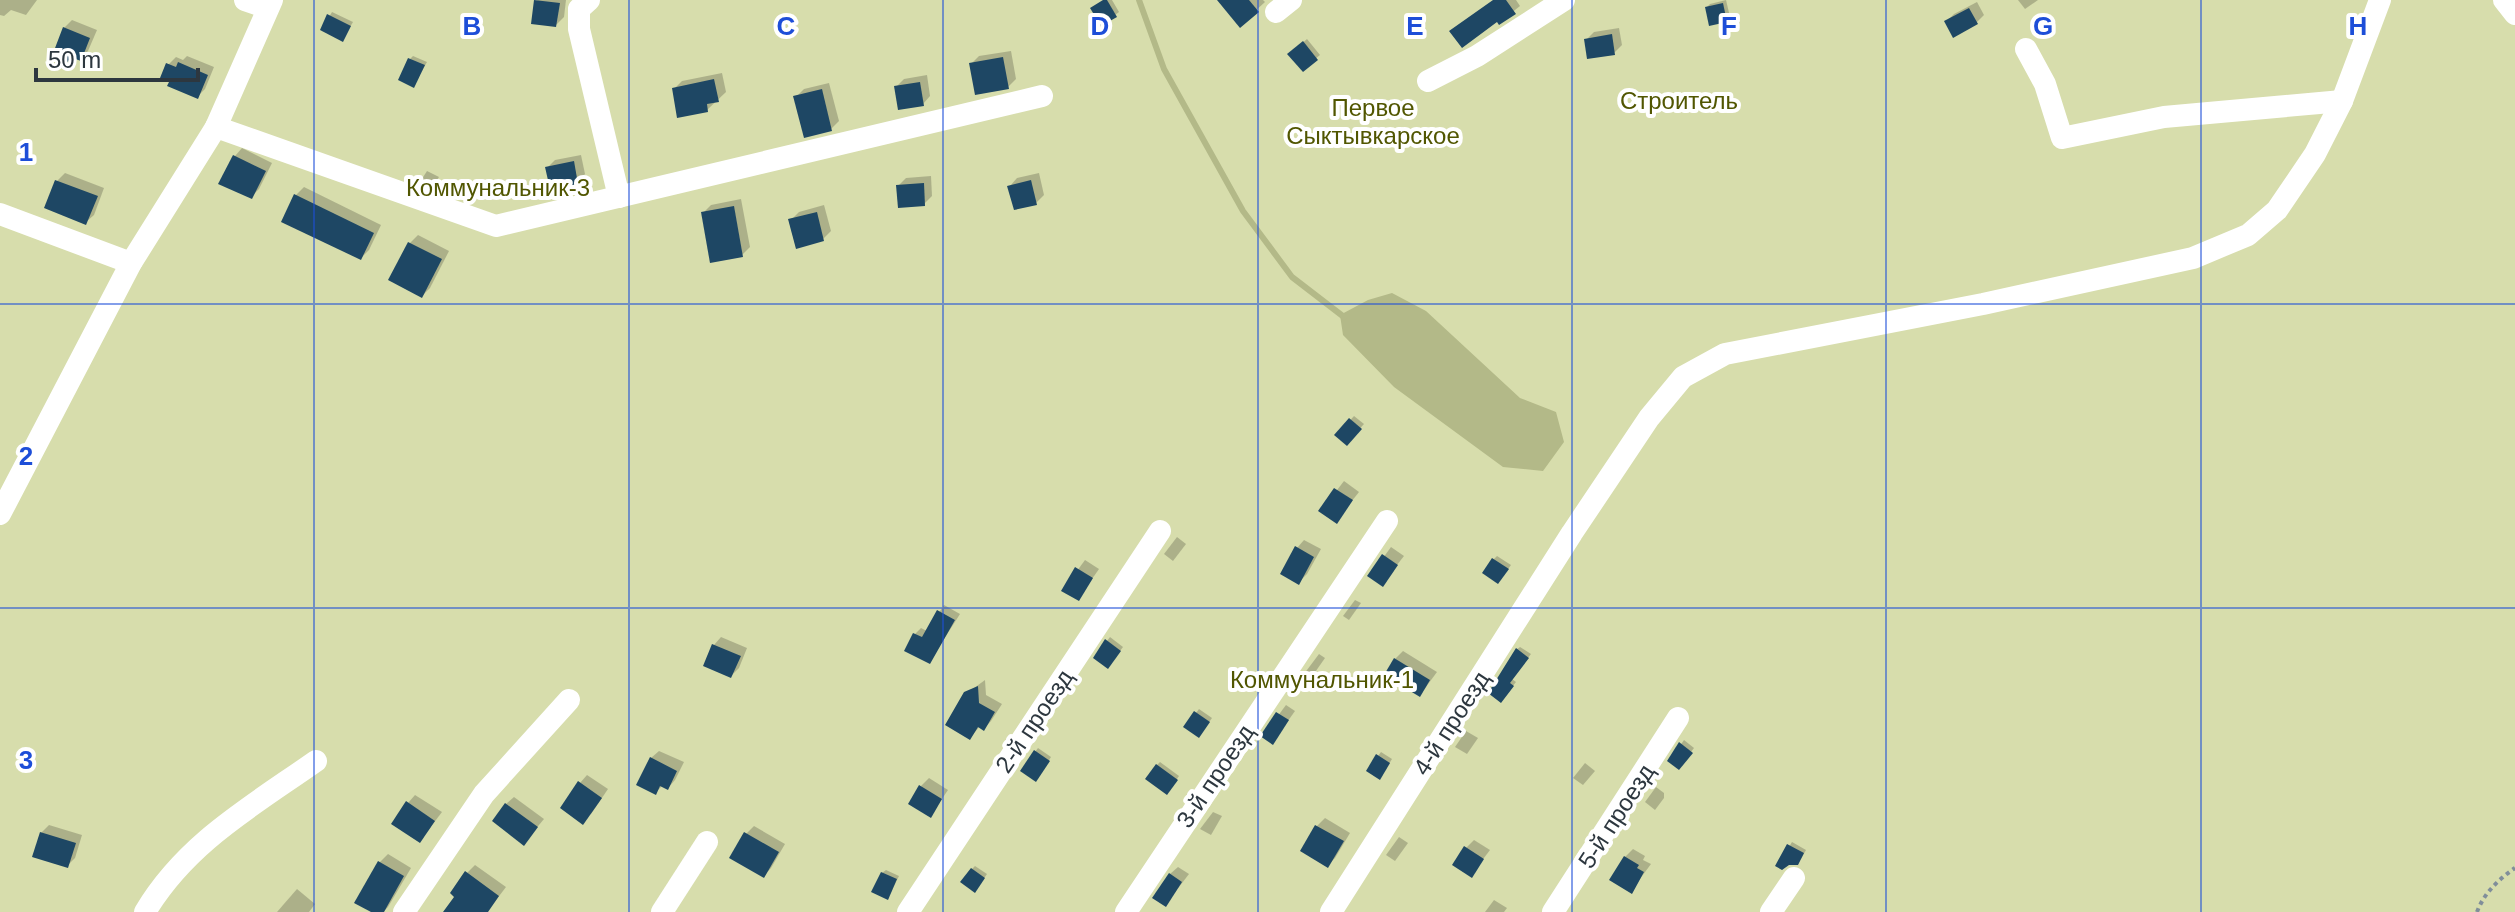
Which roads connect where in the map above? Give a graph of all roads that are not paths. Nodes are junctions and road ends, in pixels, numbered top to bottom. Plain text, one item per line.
1 (245, 0) edge
2 (589, 0) edge
3 (1564, 0) edge
4 (2380, 0) edge
5 (2504, 0) edge
6 (270, 4) edge
7 (2515, 14) edge
8 (2026, 49) dead end
9 (1428, 81) dead end
10 (1042, 96) dead end
11 (2342, 101) junction
12 (216, 127) junction
13 (619, 197) junction
14 (0, 214) edge
15 (131, 263) junction
16 (0, 514) edge
17 (1387, 521) dead end
18 (1160, 531) dead end
19 (569, 700) dead end
20 (1678, 718) dead end
21 (316, 761) dead end
22 (707, 842) dead end
23 (1794, 878) dead end
24 (145, 912) edge
25 (404, 912) edge
26 (662, 912) edge
27 (908, 912) edge
28 (1126, 912) edge
29 (1331, 912) edge
30 (1553, 912) edge
31 (1771, 912) edge

1 - 6 street
2 - 13 street
3 - 9 street
4 - 11 street, 4-й проезд
5 - 7 street
6 - 12 street
8 - 11 street
10 - 13 street
11 - 29 street, 4-й проезд
12 - 13 street
12 - 15 street
14 - 15 street
15 - 16 street
17 - 28 street, 3-й проезд
18 - 27 street, 2-й проезд
19 - 25 street
20 - 30 street, 5-й проезд
21 - 24 street
22 - 26 street
23 - 31 street

